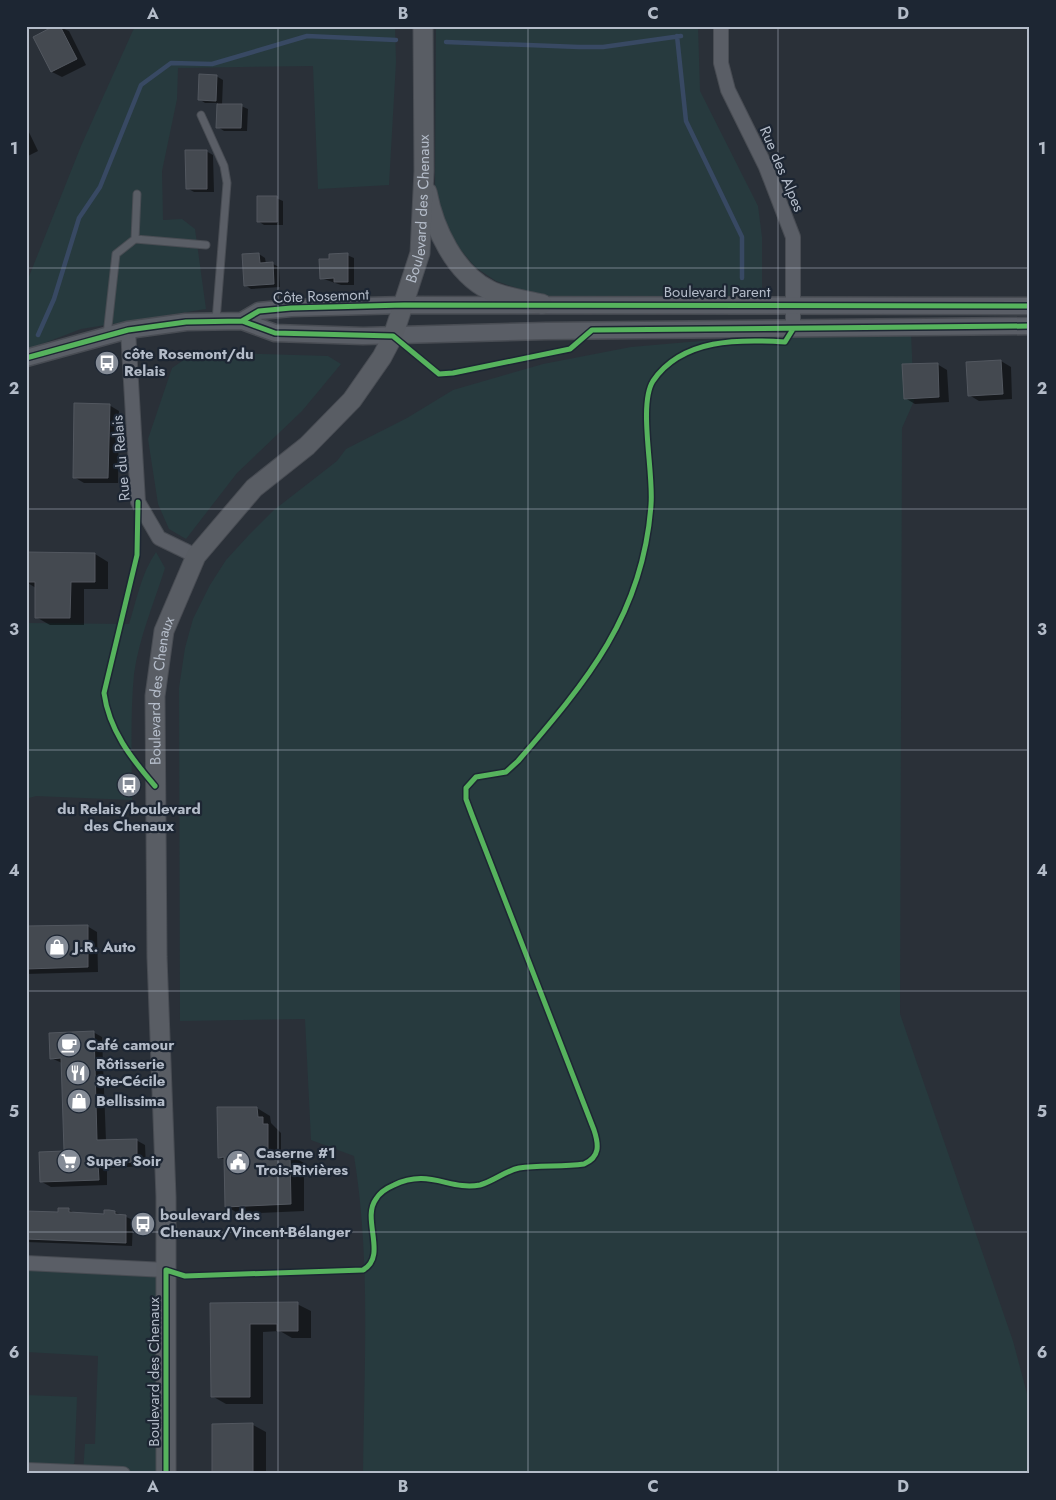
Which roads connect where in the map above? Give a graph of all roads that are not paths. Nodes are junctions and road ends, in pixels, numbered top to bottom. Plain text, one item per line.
1 (423, 26) edge
2 (721, 26) edge
3 (201, 115) dead end
4 (424, 171) junction
5 (137, 194) dead end
6 (135, 239) junction
7 (206, 245) dead end
8 (542, 304) junction
9 (404, 305) junction
10 (793, 305) junction
11 (1030, 306) edge
12 (216, 321) junction
13 (242, 321) junction
14 (1030, 326) edge
15 (793, 328) junction
16 (128, 330) junction
17 (107, 335) junction
18 (393, 336) junction
19 (26, 358) edge
20 (196, 556) junction
21 (26, 1264) edge
22 (166, 1270) junction
23 (26, 1470) edge
24 (123, 1474) edge
25 (166, 1474) edge

1 - 4 main road, Boulevard des Chenaux
2 - 10 street, Rue des Alpes
3 - 12 lane
4 - 8 main road
4 - 9 main road, Boulevard des Chenaux
5 - 6 lane
6 - 7 lane
6 - 17 lane
8 - 9 street, Boulevard Parent
8 - 10 street, Boulevard Parent
9 - 13 street, Côte Rosemont
9 - 18 main road, Boulevard des Chenaux
10 - 11 street, Boulevard Parent
10 - 15 street, Rue des Alpes
12 - 13 street, Côte Rosemont
12 - 16 street, Côte Rosemont
13 - 18 street, Côte Rosemont
14 - 15 street
15 - 18 street
16 - 17 street, Côte Rosemont
16 - 20 street, Rue du Relais
17 - 19 street, Côte Rosemont
18 - 20 main road, Boulevard des Chenaux
20 - 22 main road, Boulevard des Chenaux
21 - 22 street
22 - 25 main road, Boulevard des Chenaux
23 - 24 street

